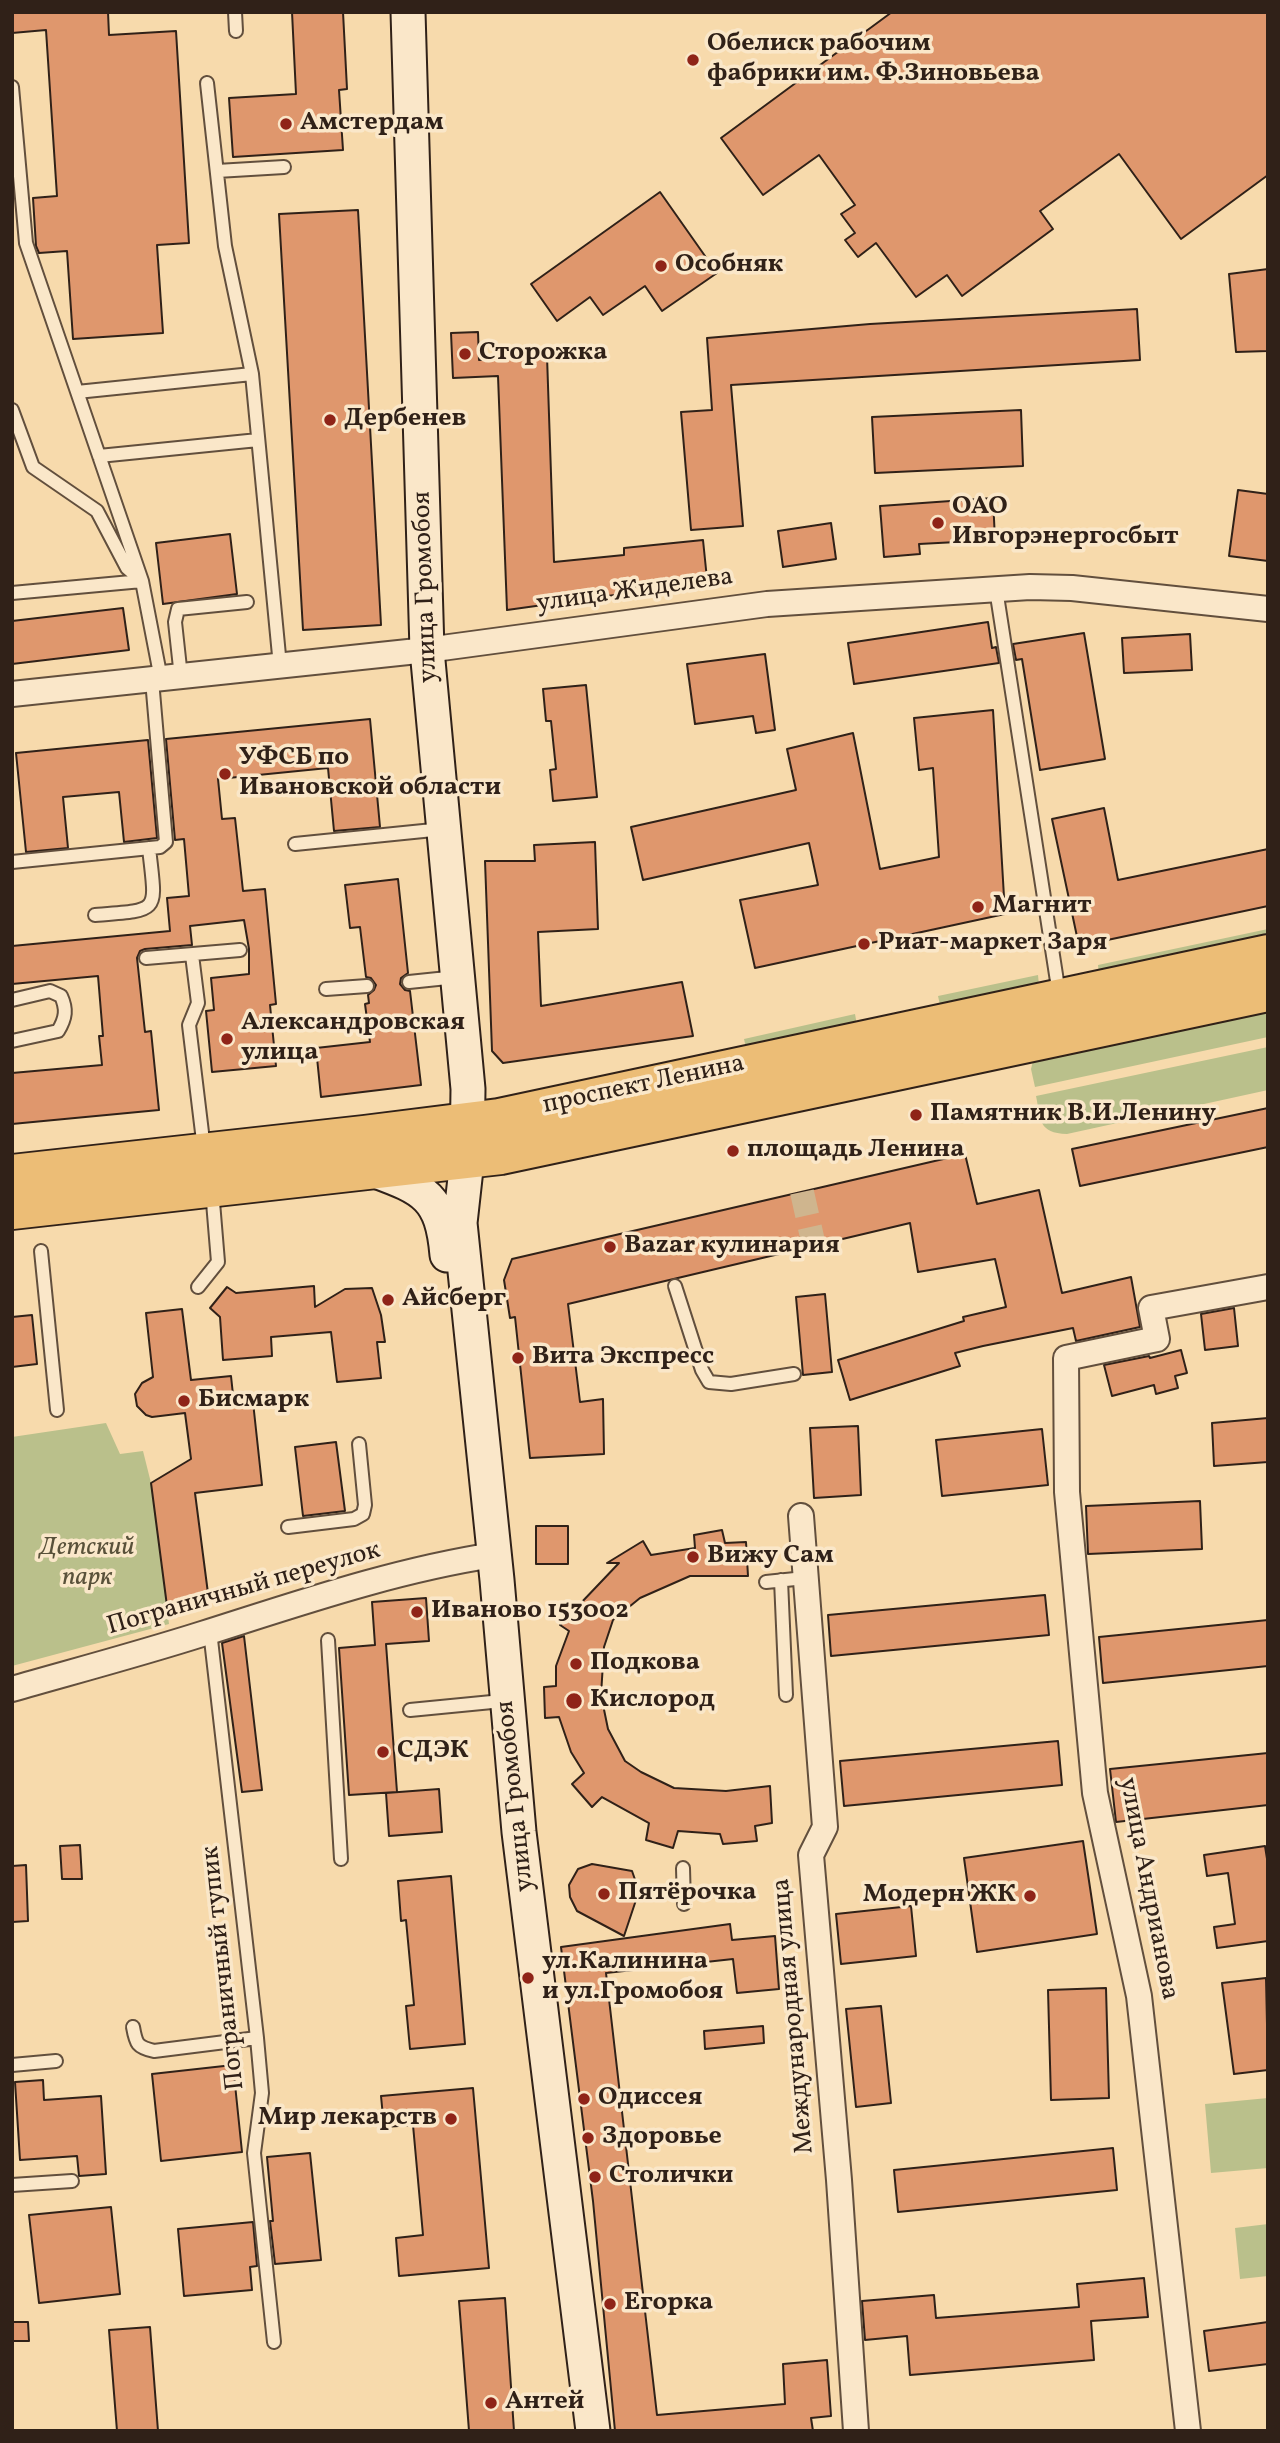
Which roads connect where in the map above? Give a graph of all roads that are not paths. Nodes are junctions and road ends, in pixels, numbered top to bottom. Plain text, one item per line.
1 (235, 12) edge
2 (408, 12) edge
3 (236, 30) dead end
4 (207, 83) dead end
5 (12, 87) edge
6 (14, 133) edge
7 (284, 167) dead end
8 (217, 171) junction
9 (252, 374) junction
10 (77, 391) junction
11 (12, 410) edge
12 (258, 440) junction
13 (99, 456) junction
14 (142, 581) junction
15 (996, 589) junction
16 (12, 593) edge
17 (247, 602) dead end
18 (1268, 609) edge
19 (426, 650) junction
20 (280, 666) junction
21 (165, 678) junction
22 (12, 694) edge
23 (443, 829) junction
24 (295, 844) dead end
25 (149, 848) junction
26 (12, 862) edge
27 (95, 915) dead end
28 (240, 950) dead end
29 (1268, 954) edge
30 (192, 955) junction
31 (146, 958) dead end
32 (457, 977) junction
33 (409, 982) dead end
34 (367, 986) dead end
35 (326, 989) dead end
36 (1268, 992) edge
37 (1060, 998) junction
38 (12, 1000) edge
39 (12, 1041) edge
40 (467, 1123) junction
41 (467, 1160) junction
42 (208, 1170) junction
43 (373, 1170) junction
44 (12, 1174) edge
45 (12, 1210) edge
46 (444, 1225) junction
47 (41, 1251) dead end
48 (675, 1286) dead end
49 (198, 1287) dead end
50 (1268, 1287) edge
51 (794, 1374) dead end
52 (57, 1410) dead end
53 (359, 1444) dead end
54 (801, 1516) dead end
55 (288, 1527) dead end
56 (485, 1556) junction
57 (793, 1579) junction
58 (766, 1582) dead end
59 (210, 1631) junction
60 (783, 1639) junction
61 (809, 1639) junction
62 (328, 1640) dead end
63 (12, 1689) edge
64 (786, 1695) dead end
65 (492, 1702) junction
66 (411, 1710) dead end
67 (341, 1859) dead end
68 (683, 1868) dead end
69 (684, 1904) dead end
70 (133, 2027) dead end
71 (257, 2038) junction
72 (56, 2060) dead end
73 (12, 2065) edge
74 (72, 2181) dead end
75 (12, 2185) edge
76 (274, 2342) dead end
77 (572, 2431) edge
78 (593, 2431) edge
79 (856, 2431) edge
80 (1188, 2431) edge

1 - 3 lane
2 - 19 main road, улица Громобоя
4 - 8 lane
5 - 6 lane
6 - 10 lane
7 - 8 lane
8 - 9 lane
9 - 10 lane
9 - 12 lane
10 - 13 lane
11 - 14 lane
12 - 13 lane
12 - 20 lane
13 - 14 lane
14 - 16 lane
14 - 21 lane
15 - 18 street, улица Жиделева
15 - 19 street, улица Жиделева
15 - 37 lane
17 - 21 lane
19 - 20 street, улица Жиделева
19 - 23 main road, улица Громобоя
20 - 21 street, улица Жиделева
21 - 22 street, улица Жиделева
21 - 25 lane
23 - 24 lane
23 - 32 main road, улица Громобоя
25 - 26 lane
25 - 27 lane
28 - 30 lane
29 - 37 highway, проспект Ленина
30 - 31 lane
30 - 42 lane
32 - 33 lane
32 - 40 main road, улица Громобоя
34 - 35 lane
36 - 41 highway, проспект Ленина
37 - 40 highway, проспект Ленина
38 - 39 lane
40 - 41 main road, улица Громобоя
40 - 42 highway, проспект Ленина
41 - 43 highway, проспект Ленина
41 - 46 main road, улица Громобоя
41 - 56 main road, улица Громобоя
42 - 43 highway, проспект Ленина
42 - 44 highway, проспект Ленина
42 - 45 highway, проспект Ленина
42 - 49 lane
43 - 46 main road, улица Громобоя
46 - 56 main road, улица Громобоя
47 - 52 lane
48 - 51 lane
50 - 80 street, улица Андрианова
53 - 55 lane
54 - 57 street, Международная улица
56 - 59 street, Пограничный переулок
56 - 65 main road, улица Громобоя
56 - 78 main road, улица Громобоя
57 - 58 lane
57 - 60 lane
57 - 61 street, Международная улица
59 - 63 street, Пограничный переулок
59 - 71 lane, Пограничный тупик
60 - 61 lane
60 - 64 lane
61 - 79 street, Международная улица
62 - 67 lane
65 - 66 lane
65 - 77 main road, улица Громобоя
68 - 69 lane
70 - 71 lane
71 - 76 lane, Пограничный тупик
72 - 73 lane
74 - 75 lane

